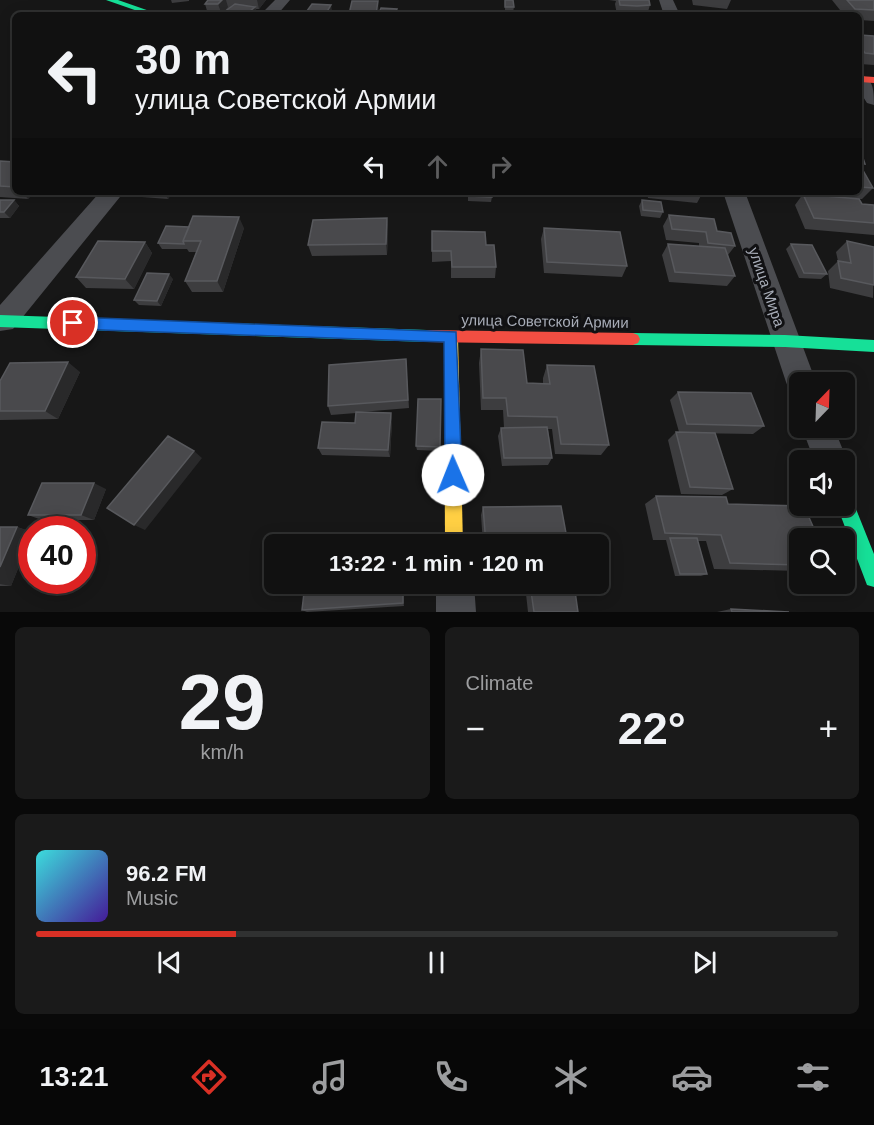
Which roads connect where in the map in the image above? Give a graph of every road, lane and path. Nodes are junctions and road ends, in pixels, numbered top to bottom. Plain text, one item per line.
1 (110, 0) edge
2 (283, 0) edge
3 (148, 12) edge
4 (271, 12) edge
5 (862, 83) edge
6 (874, 99) edge
7 (110, 195) edge
8 (736, 195) edge
9 (1, 322) edge
10 (451, 337) junction
11 (785, 341) junction
12 (874, 346) edge
13 (797, 372) edge
14 (850, 516) edge
15 (454, 534) edge
16 (874, 578) edge
17 (455, 594) edge
18 (456, 612) edge

1 - 3 street
2 - 4 street
5 - 6 street
7 - 9 street
8 - 11 street, улица Мира
9 - 10 street, улица Советской Армии
10 - 11 street, улица Советской Армии
10 - 15 street
11 - 12 street, улица Советской Армии
11 - 13 street, улица Мира
14 - 16 street
17 - 18 street

